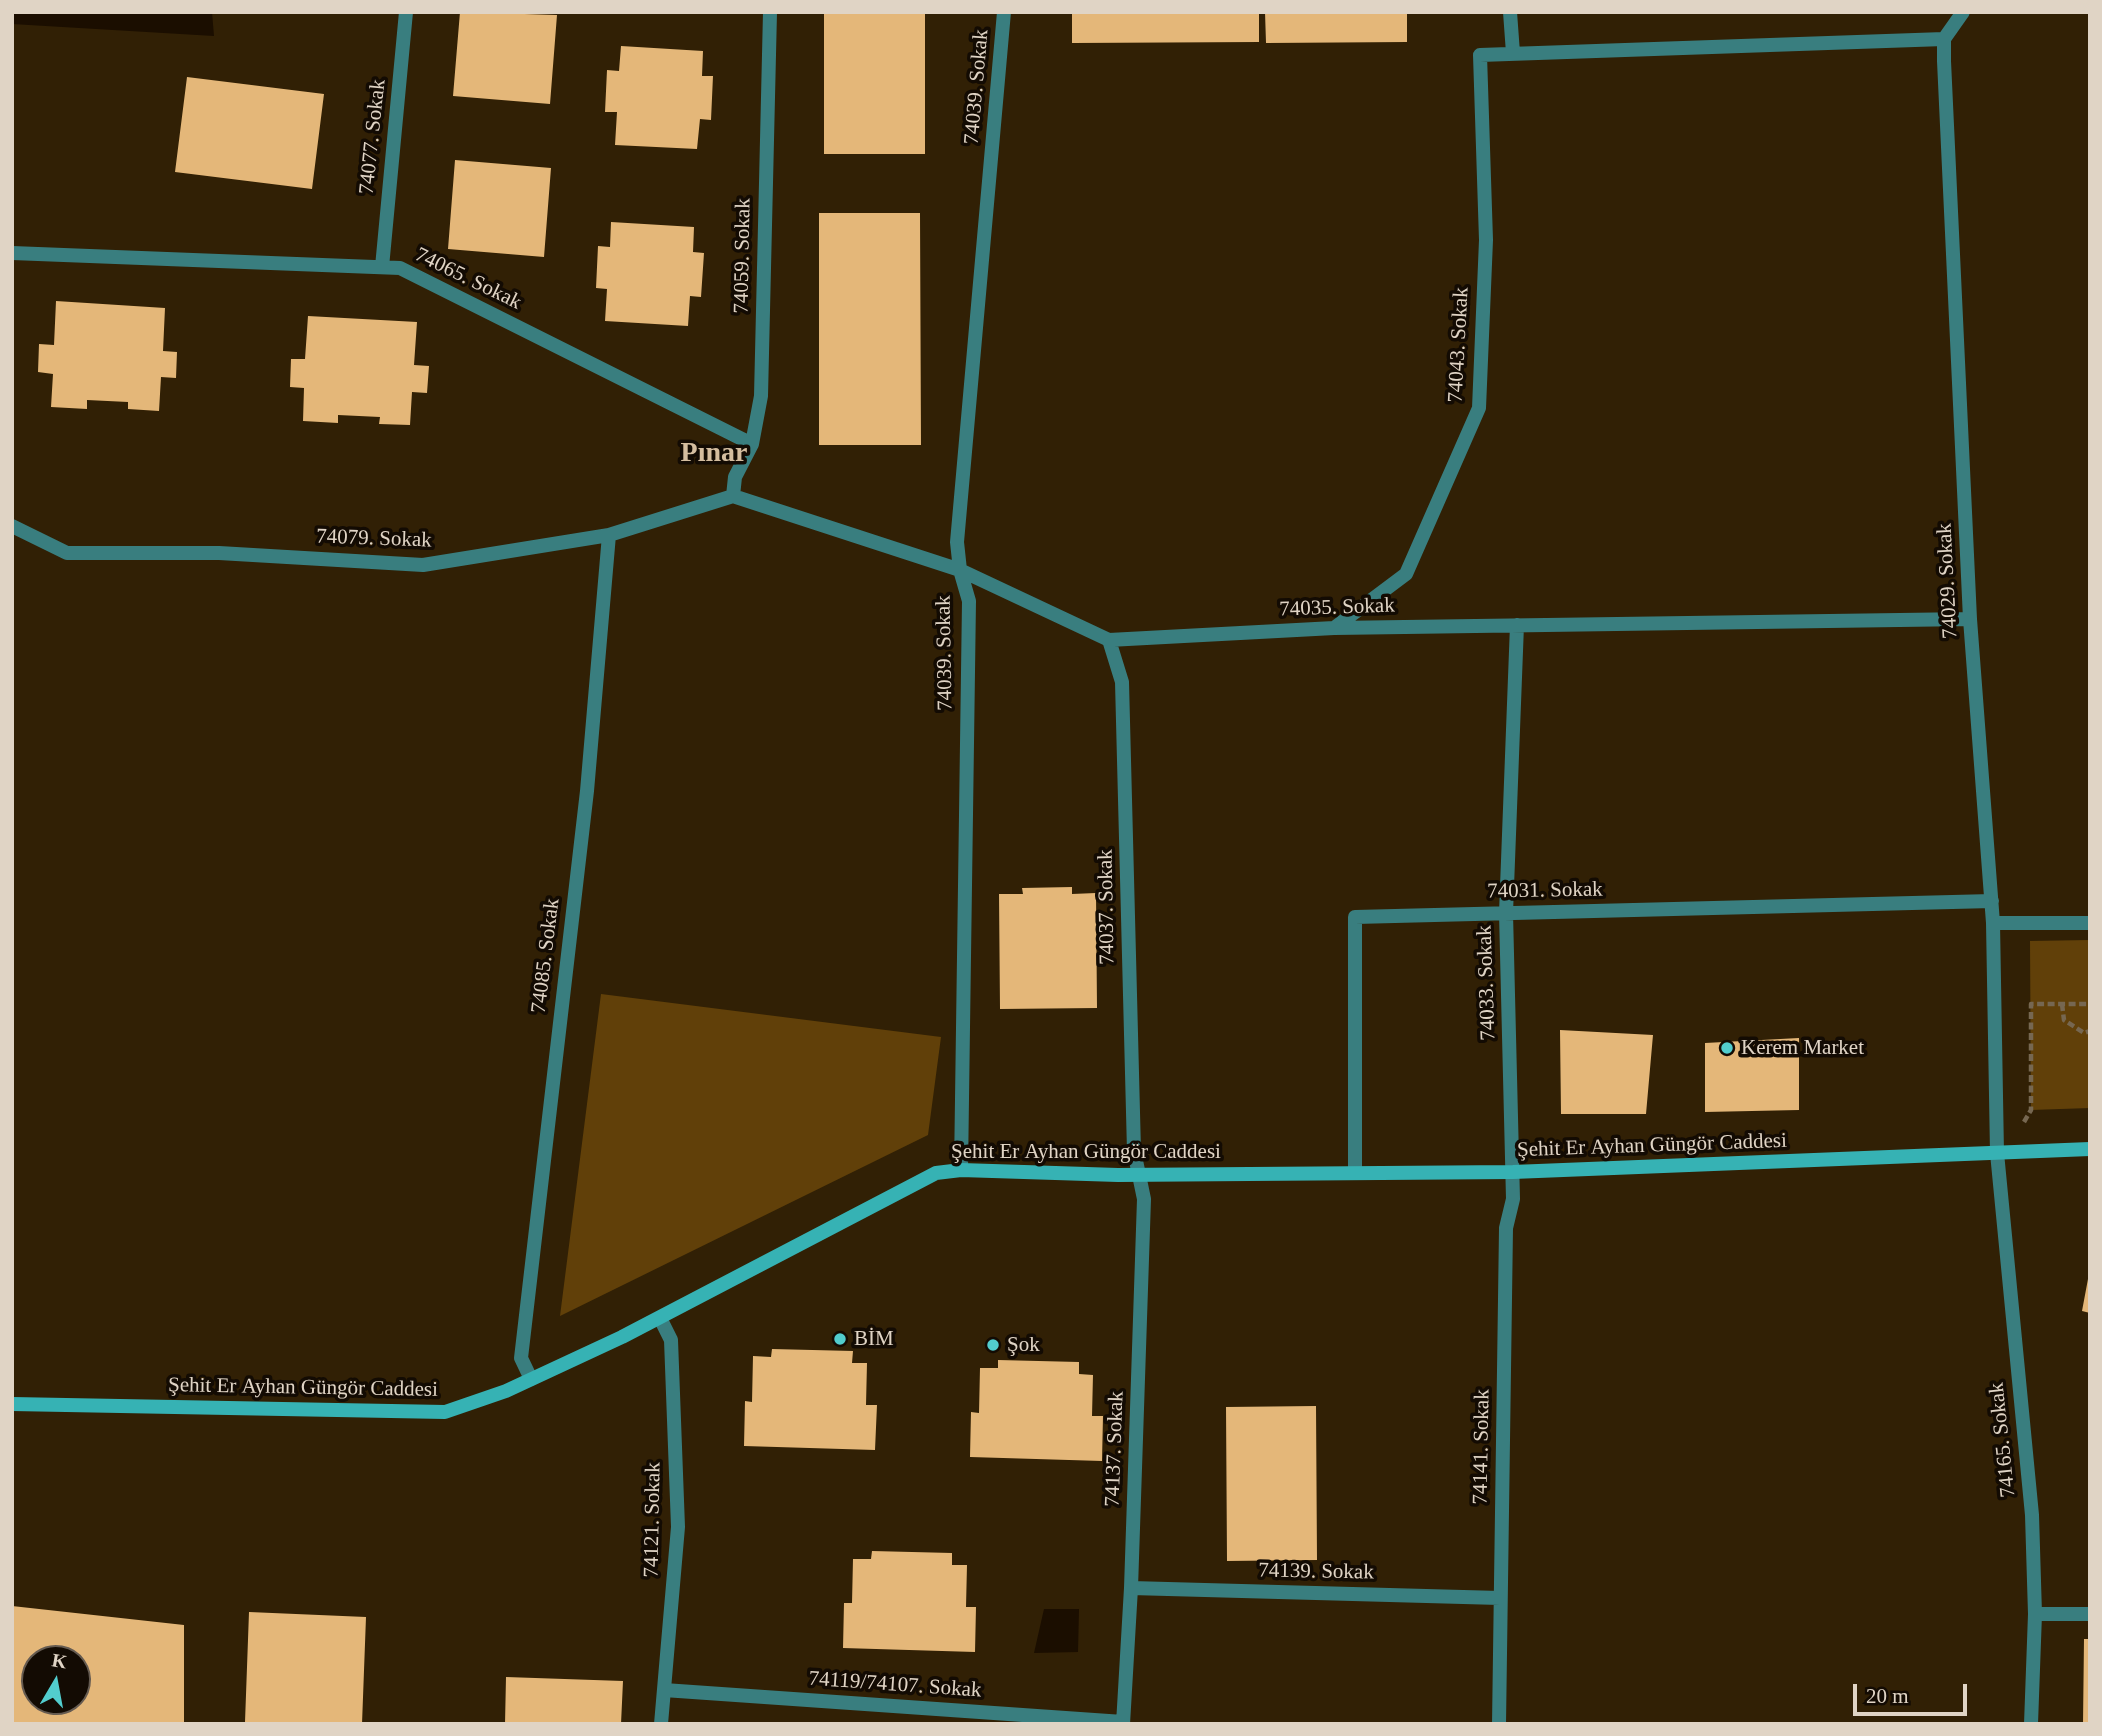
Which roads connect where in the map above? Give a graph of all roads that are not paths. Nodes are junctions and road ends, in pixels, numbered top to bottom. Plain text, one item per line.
1 (407, 12) edge
2 (770, 12) edge
3 (1004, 12) edge
4 (1510, 12) edge
5 (1963, 12) edge
6 (1944, 39) junction
7 (1513, 53) junction
8 (12, 253) edge
9 (382, 267) junction
10 (752, 444) junction
11 (733, 496) junction
12 (12, 526) edge
13 (609, 535) junction
14 (960, 570) junction
15 (1970, 619) junction
16 (1517, 625) junction
17 (1334, 628) junction
18 (1109, 640) junction
19 (1992, 901) junction
20 (1506, 913) junction
21 (1993, 923) junction
22 (2090, 923) edge
23 (2090, 1149) edge
24 (1997, 1153) junction
25 (961, 1170) junction
26 (1513, 1172) junction
27 (1355, 1173) junction
28 (1138, 1175) junction
29 (660, 1318) junction
30 (531, 1379) junction
31 (12, 1404) edge
32 (1131, 1588) junction
33 (1500, 1598) junction
34 (2035, 1614) junction
35 (2090, 1614) edge
36 (664, 1690) junction
37 (1123, 1723) edge
38 (661, 1724) edge
39 (1499, 1724) edge
40 (2031, 1724) edge

1 - 9 street, 74077. Sokak
2 - 10 street, 74059. Sokak
3 - 14 street, 74039. Sokak
4 - 7 street
5 - 6 street
6 - 7 street
6 - 15 street, 74029. Sokak
7 - 17 street, 74043. Sokak
8 - 9 street, 74065. Sokak
9 - 10 street, 74065. Sokak
10 - 11 street, 74059. Sokak
11 - 13 street, 74079. Sokak
11 - 14 street, 74035. Sokak
12 - 13 street, 74079. Sokak
13 - 30 street, 74085. Sokak
14 - 18 street, 74035. Sokak
14 - 25 street, 74039. Sokak
15 - 16 street, 74035. Sokak
15 - 19 street, 74029. Sokak
16 - 17 street, 74035. Sokak
16 - 20 street, 74033. Sokak
17 - 18 street, 74035. Sokak
18 - 28 street, 74037. Sokak
19 - 20 street, 74031. Sokak
19 - 21 street, 74029. Sokak
20 - 26 street, 74033. Sokak
20 - 27 street, 74031. Sokak
21 - 22 street
21 - 24 street, 74029. Sokak
23 - 24 street, Şehit Er Ayhan Güngör Caddesi
24 - 26 street, Şehit Er Ayhan Güngör Caddesi
24 - 34 street, 74165. Sokak
25 - 28 street, Şehit Er Ayhan Güngör Caddesi
25 - 29 street, Şehit Er Ayhan Güngör Caddesi
26 - 27 street, Şehit Er Ayhan Güngör Caddesi
26 - 33 street, 74141. Sokak
27 - 28 street, Şehit Er Ayhan Güngör Caddesi
28 - 32 street, 74137. Sokak
29 - 30 street, Şehit Er Ayhan Güngör Caddesi
29 - 36 street, 74121. Sokak
30 - 31 street, Şehit Er Ayhan Güngör Caddesi
32 - 33 street, 74139. Sokak
32 - 37 street, 74137. Sokak
33 - 39 street, 74141. Sokak
34 - 35 street
34 - 40 street, 74165. Sokak
36 - 37 street, 74119/74107. Sokak
36 - 38 street, 74121. Sokak

